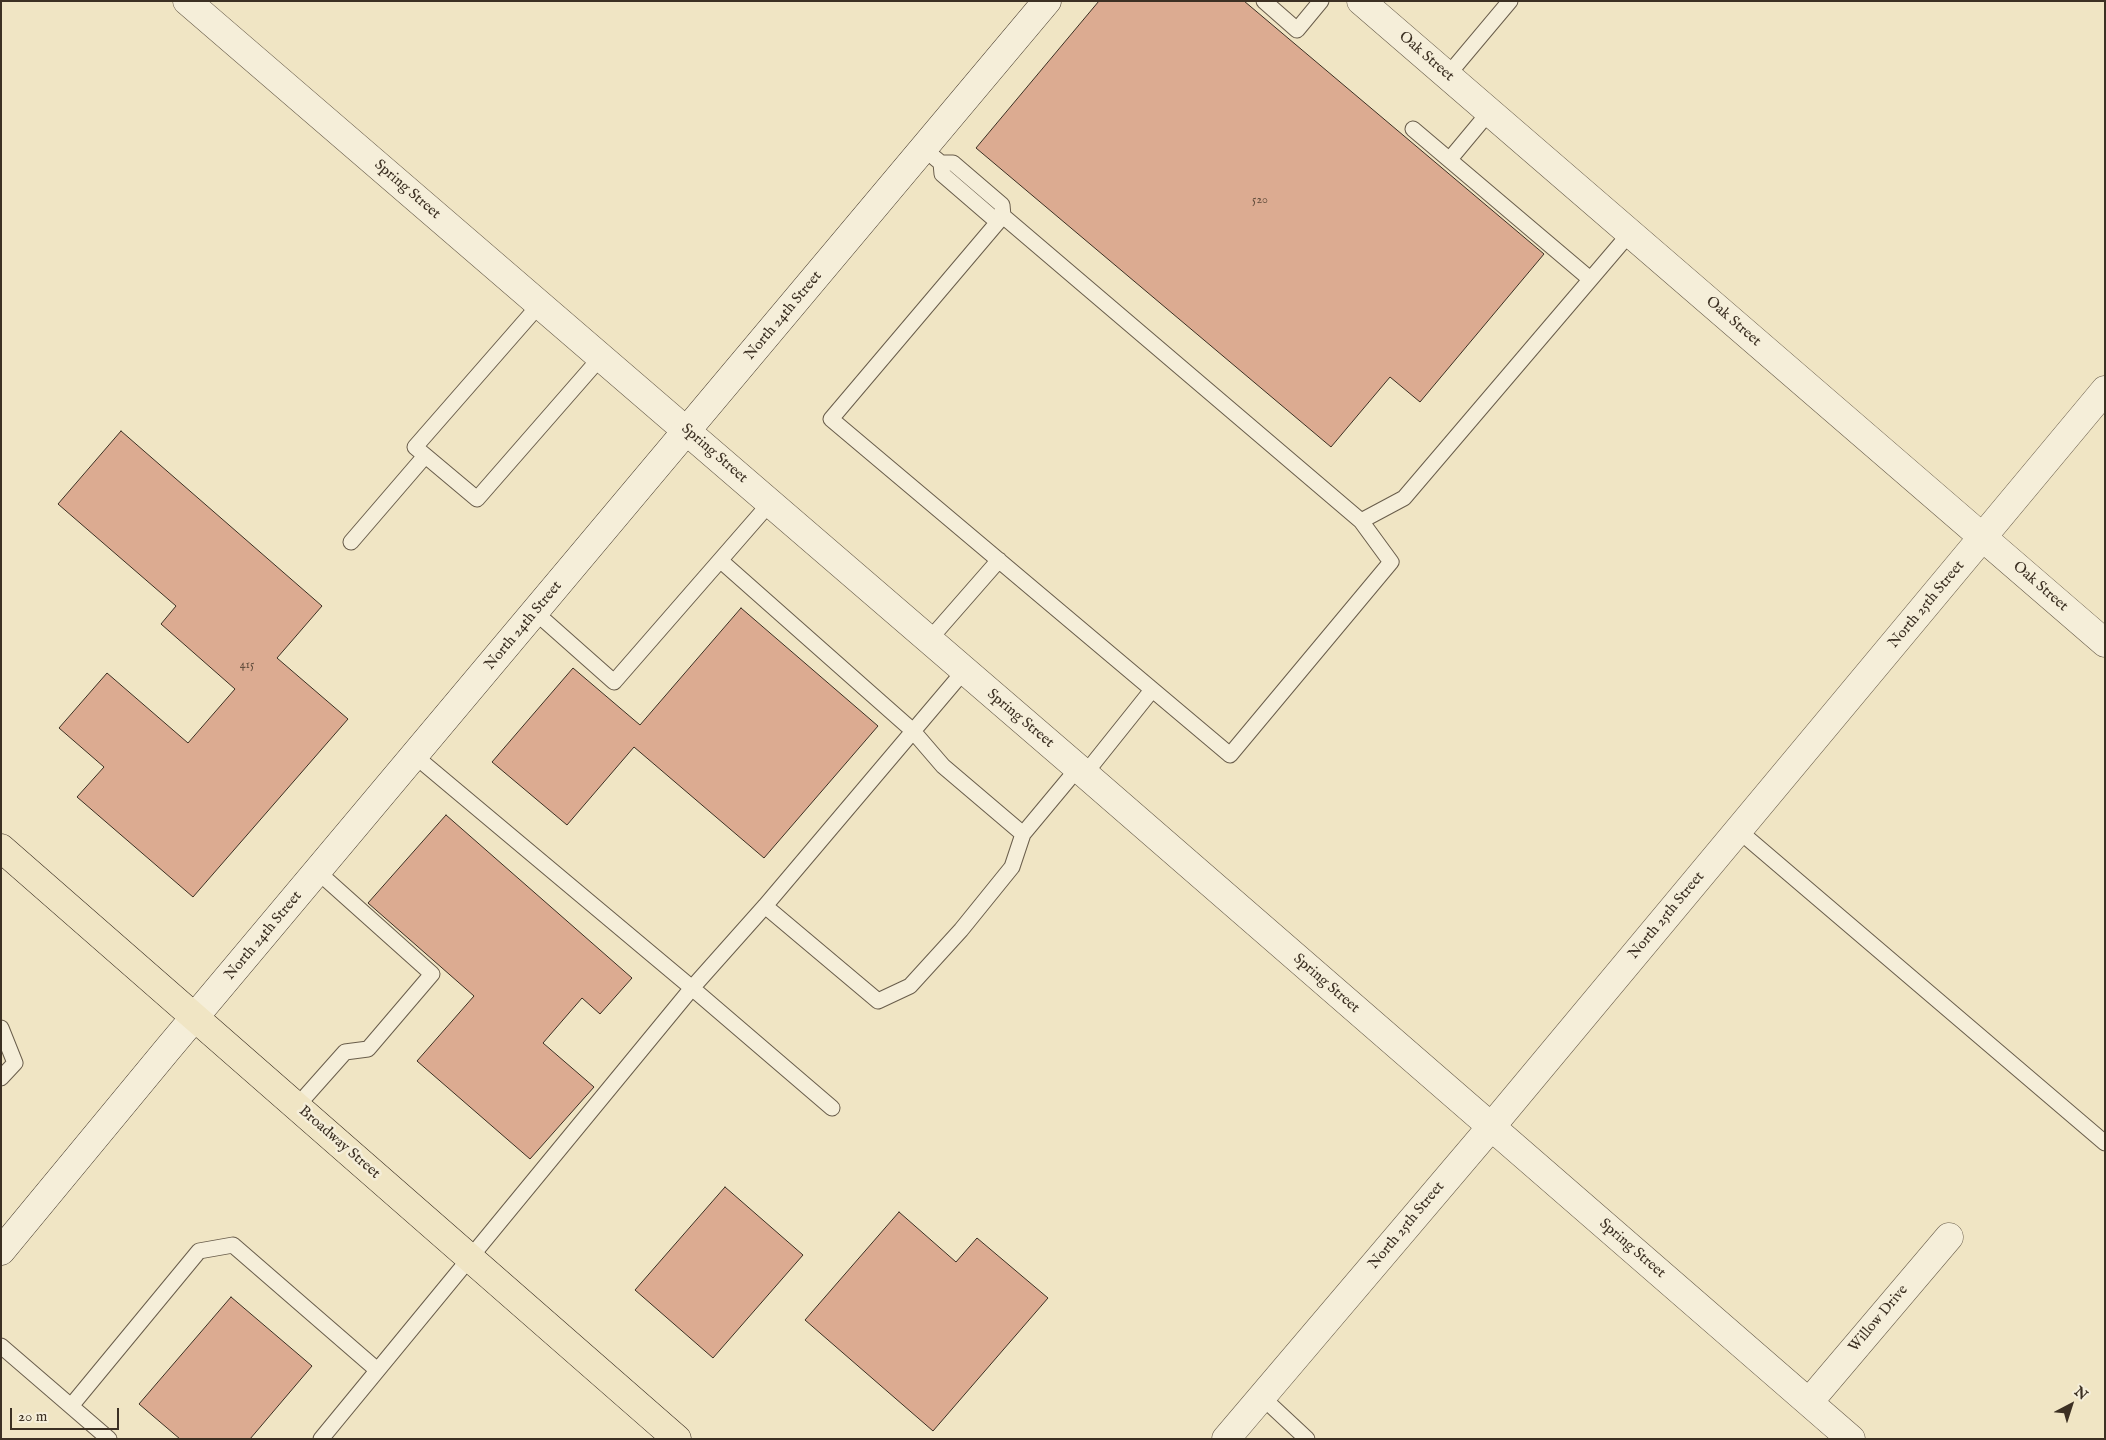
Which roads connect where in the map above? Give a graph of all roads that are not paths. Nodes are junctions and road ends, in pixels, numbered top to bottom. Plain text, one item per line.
1 (187, 1) edge
2 (1047, 1) edge
3 (1264, 1) edge
4 (1320, 1) edge
5 (1361, 1) edge
6 (1510, 1) edge
7 (1448, 76) junction
8 (1490, 111) junction
9 (1414, 129) dead end
10 (932, 156) junction
11 (1450, 159) junction
12 (1003, 216) junction
13 (1630, 233) junction
14 (1590, 279) junction
15 (540, 304) junction
16 (601, 357) junction
17 (2105, 390) edge
18 (688, 431) junction
19 (425, 456) junction
20 (770, 503) junction
21 (1361, 521) junction
22 (1983, 537) junction
23 (351, 542) dead end
24 (999, 560) junction
25 (721, 561) junction
26 (535, 612) junction
27 (929, 640) junction
28 (2105, 643) edge
29 (964, 671) junction
30 (1152, 690) junction
31 (912, 730) junction
32 (415, 756) junction
33 (1081, 771) junction
34 (1738, 830) junction
35 (1023, 834) junction
36 (1, 848) edge
37 (318, 872) junction
38 (765, 906) junction
39 (692, 988) junction
40 (196, 1018) junction
41 (1, 1028) edge
42 (1, 1078) edge
43 (297, 1106) junction
44 (832, 1108) dead end
45 (1491, 1127) junction
46 (2105, 1143) edge
47 (1949, 1237) dead end
48 (1, 1251) edge
49 (469, 1257) junction
50 (1, 1346) edge
51 (376, 1370) junction
52 (1262, 1397) junction
53 (1809, 1402) junction
54 (71, 1406) junction
55 (109, 1439) edge
56 (321, 1439) edge
57 (677, 1439) edge
58 (1226, 1439) edge
59 (1308, 1439) edge
60 (1851, 1439) edge

1 - 15 street, Spring Street
2 - 10 street, North 24th Street
3 - 4 lane
5 - 7 street, Oak Street
6 - 7 lane
7 - 8 street, Oak Street
8 - 11 lane
8 - 13 street, Oak Street
9 - 11 lane
10 - 12 lane
10 - 18 street, North 24th Street
11 - 14 lane
12 - 21 lane
12 - 24 lane
13 - 14 lane
13 - 22 street, Oak Street
14 - 21 lane
15 - 16 street, Spring Street
15 - 19 lane
16 - 18 street, Spring Street
16 - 19 lane
17 - 22 street, North 25th Street
18 - 20 street, Spring Street
18 - 26 street, North 24th Street
19 - 23 lane
20 - 25 lane
20 - 27 street, Spring Street
21 - 30 lane
22 - 28 street, Oak Street
22 - 34 street, North 25th Street
24 - 27 lane
24 - 30 lane
25 - 26 lane
25 - 31 lane
26 - 32 street, North 24th Street
27 - 29 street, Spring Street
29 - 31 lane
29 - 33 street, Spring Street
30 - 33 lane
31 - 35 lane
31 - 38 lane
32 - 37 street, North 24th Street
32 - 39 lane
33 - 35 lane
33 - 45 street, Spring Street
34 - 45 street, North 25th Street
34 - 46 lane
35 - 38 lane
36 - 40 main road, Broadway Street
37 - 40 street, North 24th Street
37 - 43 lane
38 - 39 lane
39 - 44 lane
39 - 49 lane
40 - 43 main road, Broadway Street
40 - 48 street, North 24th Street
41 - 42 lane
43 - 49 main road, Broadway Street
45 - 52 street, North 25th Street
45 - 53 street, Spring Street
47 - 53 street, Willow Drive
49 - 51 lane
49 - 57 main road, Broadway Street
50 - 54 lane
51 - 54 lane
51 - 56 lane
52 - 58 street, North 25th Street
52 - 59 lane
53 - 60 street, Spring Street
54 - 55 lane

